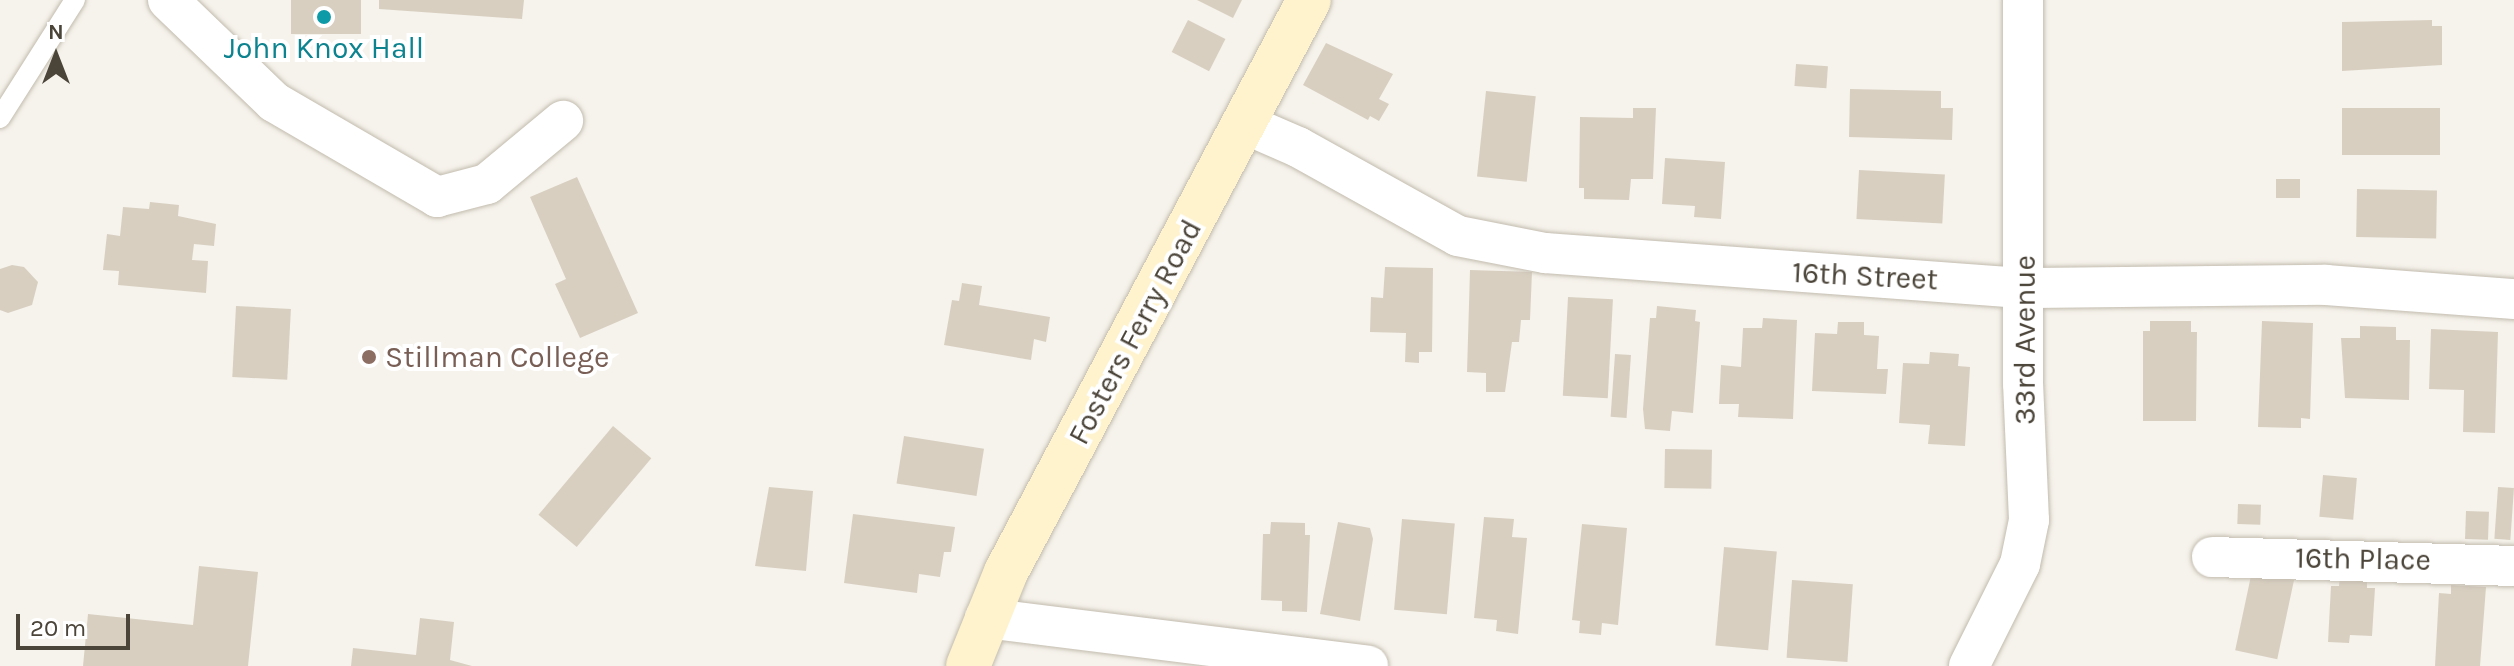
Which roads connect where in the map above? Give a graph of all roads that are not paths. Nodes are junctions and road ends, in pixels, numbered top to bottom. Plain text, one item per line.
1 (75, 0) edge
2 (168, 0) edge
3 (1309, 0) edge
4 (2023, 0) edge
5 (0, 118) edge
6 (563, 121) dead end
7 (1245, 124) junction
8 (2025, 288) junction
9 (2514, 299) edge
10 (2212, 557) dead end
11 (2514, 566) edge
12 (985, 618) junction
13 (968, 666) edge
14 (1368, 666) edge
15 (1969, 666) edge

1 - 5 lane
2 - 6 street
3 - 7 street, Fosters Ferry Road
4 - 8 street, 33rd Avenue
7 - 8 street, 16th Street
7 - 12 street, Fosters Ferry Road
8 - 9 street, 16th Street
8 - 15 street, 33rd Avenue
10 - 11 street, 16th Place
12 - 13 street, Fosters Ferry Road
12 - 14 street

